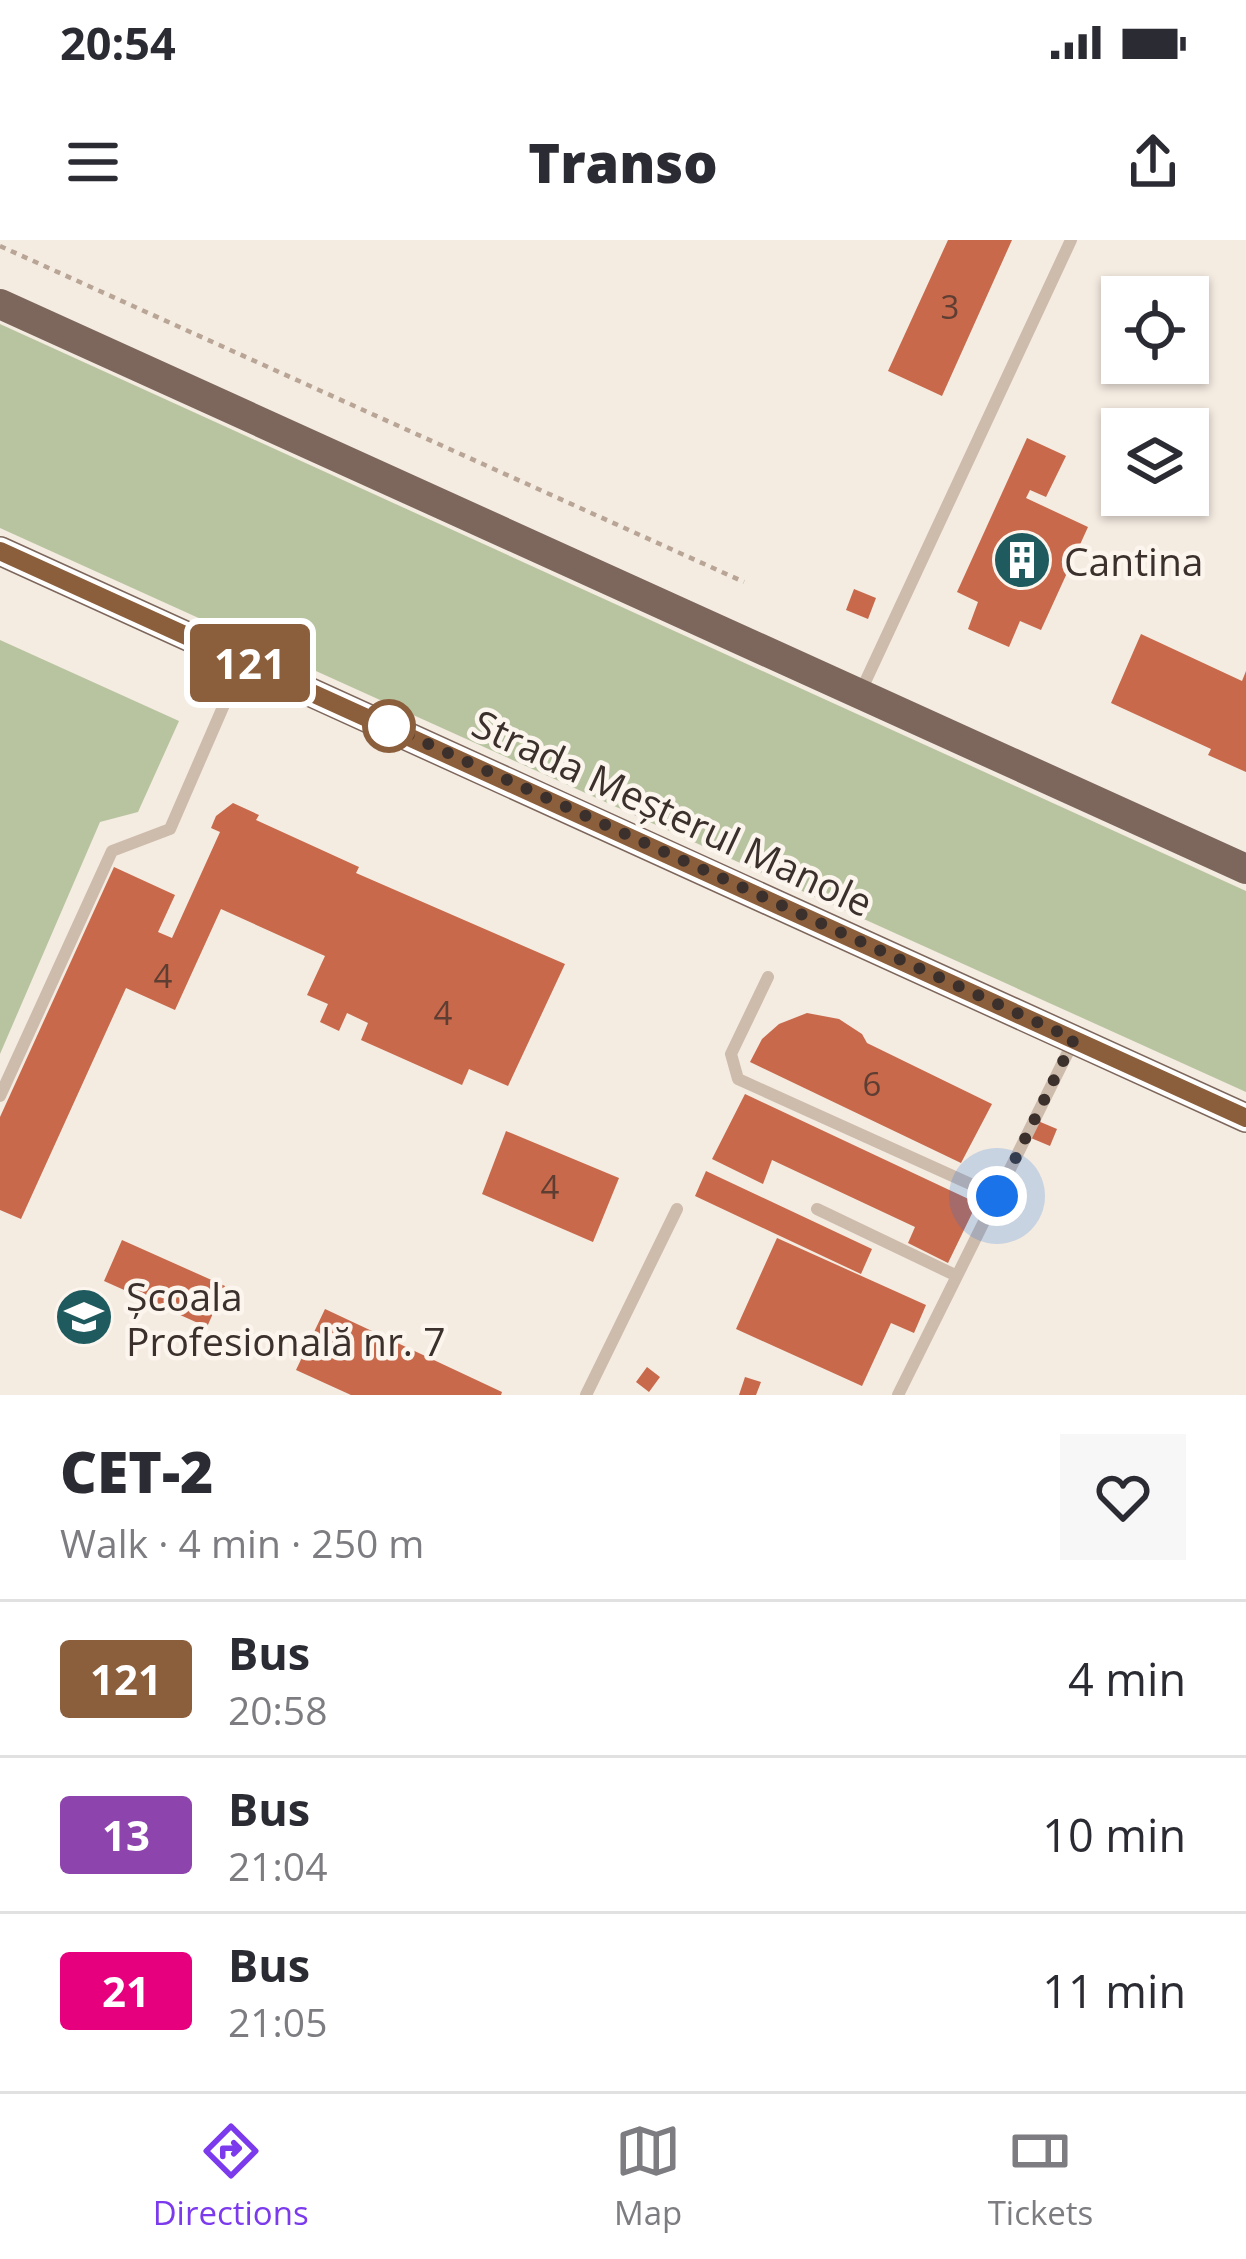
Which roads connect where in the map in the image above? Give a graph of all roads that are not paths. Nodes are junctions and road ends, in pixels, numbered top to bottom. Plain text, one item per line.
1 (1071, 240) edge
2 (0, 304) edge
3 (0, 552) edge
4 (243, 660) junction
5 (860, 694) junction
6 (1246, 869) edge
7 (768, 977) dead end
8 (1074, 1039) junction
9 (0, 1096) edge
10 (1246, 1118) edge
11 (997, 1196) junction
12 (817, 1208) dead end
13 (677, 1209) dead end
14 (957, 1276) junction
15 (587, 1394) edge
16 (898, 1395) edge

1 - 5 lane
2 - 5 main road
3 - 4 main road, Strada Meșterul Manole
4 - 8 main road, Strada Meșterul Manole
4 - 9 lane
5 - 6 main road
7 - 11 lane
8 - 10 main road, Strada Meșterul Manole
8 - 11 lane
11 - 14 lane
12 - 14 lane
13 - 15 lane
14 - 16 lane

